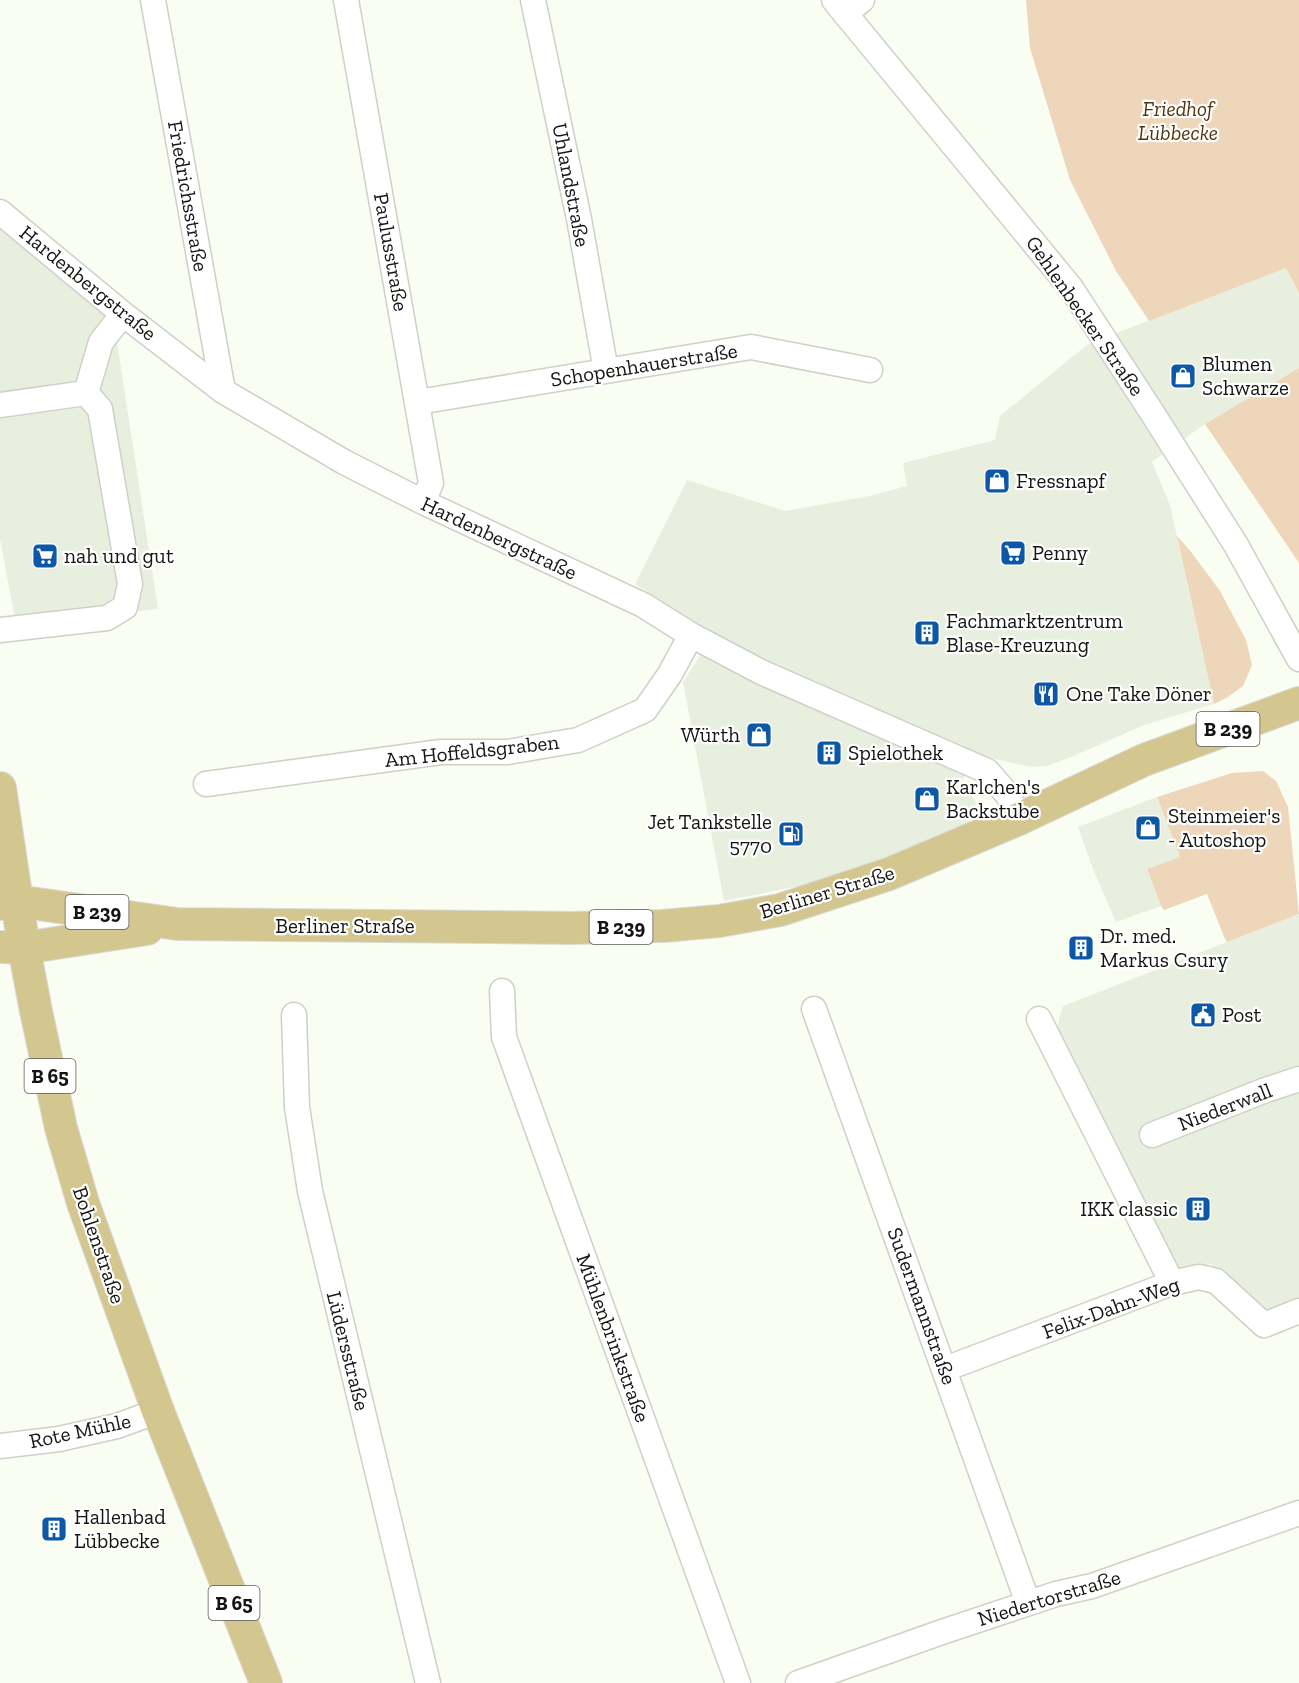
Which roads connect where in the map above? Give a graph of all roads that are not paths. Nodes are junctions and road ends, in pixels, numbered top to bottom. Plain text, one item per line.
1 (153, 0) edge
2 (346, 0) edge
3 (532, 0) edge
4 (847, 5) edge
5 (0, 212) edge
6 (123, 314) junction
7 (870, 370) dead end
8 (606, 371) junction
9 (223, 391) junction
10 (86, 393) junction
11 (418, 402) junction
12 (0, 405) edge
13 (423, 502) junction
14 (0, 630) edge
15 (691, 635) junction
16 (1299, 659) edge
17 (1299, 703) edge
18 (207, 784) dead end
19 (0, 788) edge
20 (1019, 819) junction
21 (8, 903) edge
22 (177, 924) junction
23 (12, 947) edge
24 (502, 991) dead end
25 (814, 1009) dead end
26 (294, 1015) dead end
27 (1039, 1019) dead end
28 (1299, 1079) edge
29 (1152, 1135) dead end
30 (1172, 1283) junction
31 (1299, 1311) edge
32 (945, 1369) junction
33 (158, 1411) junction
34 (0, 1446) edge
35 (1299, 1513) edge
36 (1028, 1604) junction
37 (266, 1683) edge
38 (428, 1683) edge
39 (738, 1683) edge
40 (798, 1683) edge

1 - 9 street, Friedrichsstraße
2 - 11 street, Paulusstraße
3 - 8 street, Uhlandstraße
4 - 16 street, Gehlenbecker Straße
5 - 6 street, Hardenbergstraße
6 - 9 street, Hardenbergstraße
6 - 10 street
7 - 8 street, Schopenhauerstraße
8 - 11 street, Schopenhauerstraße
9 - 13 street, Hardenbergstraße
10 - 12 street
10 - 14 street
11 - 13 street, Paulusstraße
13 - 15 street, Hardenbergstraße
15 - 18 street, Am Hoffeldsgraben
15 - 20 street, Hardenbergstraße
17 - 20 main road, Berliner Straße / B 239
19 - 21 main road, Bohlenstraße / B 65
20 - 22 main road, Berliner Straße / B 239
21 - 22 main road, Berliner Straße / B 239
21 - 23 main road, Bohlenstraße / B 65
22 - 23 main road, Berliner Straße / B 239
23 - 33 main road, Bohlenstraße / B 65
24 - 39 street, Mühlenbrinkstraße
25 - 32 street, Sudermannstraße
26 - 38 street, Lüdersstraße
27 - 30 street
28 - 29 street, Niederwall
30 - 31 street, Felix-Dahn-Weg
30 - 32 street, Felix-Dahn-Weg
32 - 36 street, Sudermannstraße
33 - 34 street, Rote Mühle
33 - 37 main road, Bohlenstraße / B 65
35 - 36 street, Niedertorstraße
36 - 40 street, Niedertorstraße

